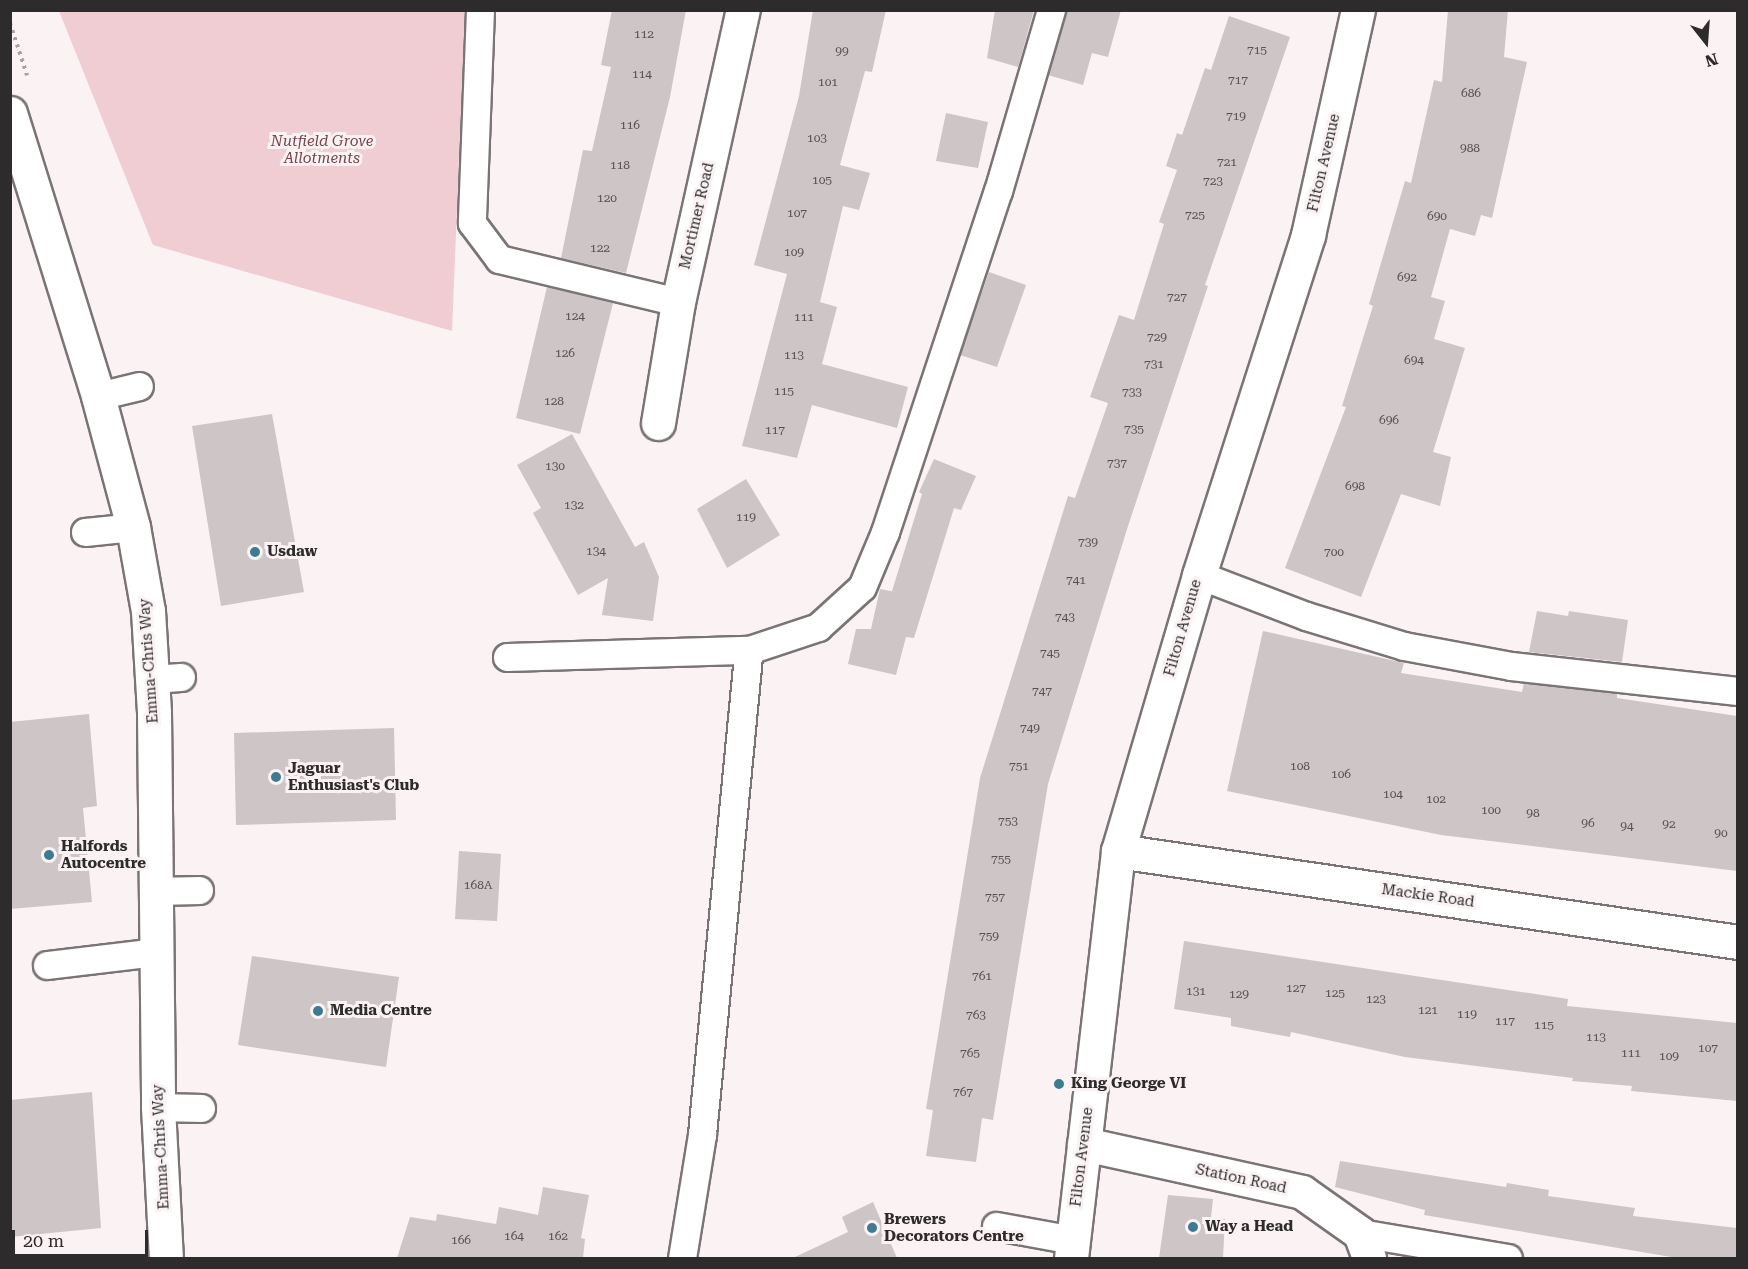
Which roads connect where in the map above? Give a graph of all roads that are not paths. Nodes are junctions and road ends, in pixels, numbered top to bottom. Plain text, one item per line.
1 (480, 10) edge
2 (743, 10) edge
3 (1051, 10) edge
4 (1358, 10) edge
5 (10, 113) edge
6 (18, 154) edge
7 (678, 302) junction
8 (139, 386) dead end
9 (98, 396) junction
10 (658, 423) dead end
11 (133, 527) junction
12 (85, 532) dead end
13 (1199, 575) junction
14 (749, 650) junction
15 (507, 657) dead end
16 (1737, 691) edge
17 (1118, 851) junction
18 (199, 890) dead end
19 (155, 891) junction
20 (1737, 942) edge
21 (156, 952) junction
22 (47, 965) dead end
23 (158, 1107) junction
24 (201, 1108) dead end
25 (1084, 1144) junction
26 (996, 1226) dead end
27 (166, 1243) edge
28 (1365, 1246) edge
29 (1072, 1249) edge
30 (179, 1258) edge
31 (682, 1258) edge
32 (1508, 1258) edge

1 - 7 lane
2 - 7 street, Mortimer Road
3 - 14 lane
4 - 13 street, Filton Avenue
5 - 6 street, Emma-Chris Way
6 - 9 street, Emma-Chris Way
7 - 10 street, Mortimer Road
8 - 9 lane
9 - 11 street, Emma-Chris Way
11 - 12 lane
11 - 19 street, Emma-Chris Way
13 - 16 lane
13 - 17 street, Filton Avenue
14 - 15 lane
14 - 31 lane
17 - 20 street, Mackie Road
17 - 25 street, Filton Avenue
18 - 19 lane
19 - 21 street, Emma-Chris Way
21 - 22 lane
21 - 23 street, Emma-Chris Way
23 - 24 lane
23 - 27 street, Emma-Chris Way
25 - 28 street, Station Road
25 - 29 street, Filton Avenue
26 - 29 lane
27 - 30 street, Emma-Chris Way
28 - 32 lane

